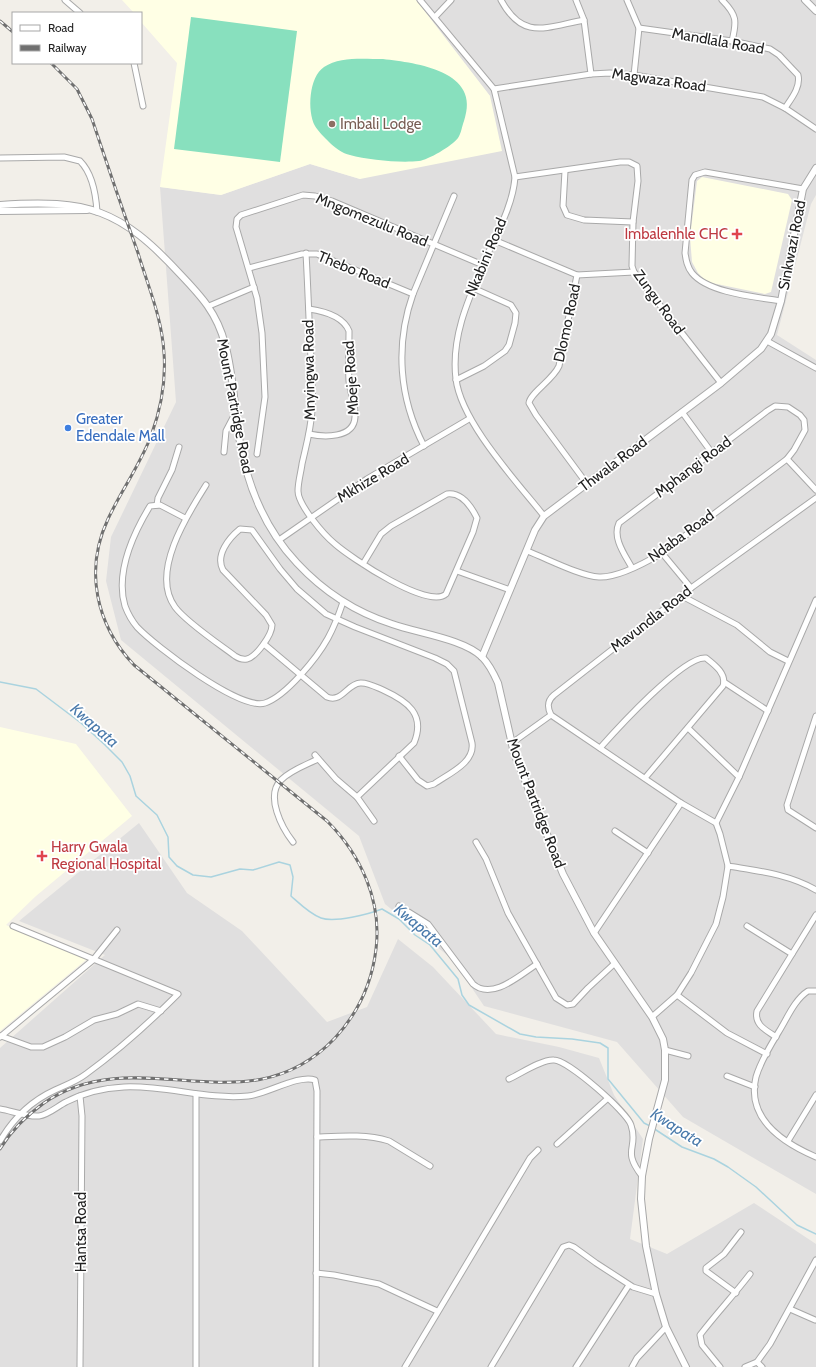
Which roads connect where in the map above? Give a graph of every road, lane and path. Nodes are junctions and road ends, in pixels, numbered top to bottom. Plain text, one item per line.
1 (65, 0) edge
2 (420, 0) edge
3 (451, 0) edge
4 (501, 0) edge
5 (576, 0) edge
6 (627, 0) edge
7 (722, 0) edge
8 (805, 0) edge
9 (816, 10) edge
10 (79, 12) edge
11 (435, 17) junction
12 (584, 20) junction
13 (639, 28) junction
14 (732, 41) junction
15 (134, 64) edge
16 (591, 74) junction
17 (634, 75) junction
18 (494, 89) junction
19 (143, 106) dead end
20 (785, 108) junction
21 (816, 129) edge
22 (0, 158) edge
23 (816, 168) edge
24 (565, 171) junction
25 (515, 177) junction
26 (803, 189) junction
27 (454, 196) dead end
28 (0, 205) edge
29 (91, 210) junction
30 (0, 211) edge
31 (97, 212) junction
32 (633, 222) junction
33 (494, 240) junction
34 (434, 245) junction
35 (306, 253) junction
36 (483, 265) junction
37 (249, 268) junction
38 (634, 272) junction
39 (577, 275) junction
40 (254, 287) junction
41 (473, 288) junction
42 (413, 294) junction
43 (781, 301) junction
44 (209, 306) junction
45 (308, 309) junction
46 (767, 341) junction
47 (816, 368) edge
48 (456, 380) junction
49 (721, 383) junction
50 (236, 412) junction
51 (682, 412) junction
52 (469, 419) junction
53 (806, 425) joint
54 (309, 434) junction
55 (424, 446) junction
56 (179, 447) dead end
57 (224, 452) dead end
58 (712, 453) junction
59 (257, 454) dead end
60 (787, 459) junction
61 (587, 484) junction
62 (206, 486) dead end
63 (816, 490) edge
64 (816, 498) edge
65 (157, 504) junction
66 (544, 516) junction
67 (312, 517) junction
68 (185, 518) junction
69 (279, 540) junction
70 (527, 551) junction
71 (662, 553) junction
72 (364, 564) junction
73 (632, 568) junction
74 (457, 570) junction
75 (691, 588) junction
76 (510, 590) junction
77 (682, 596) junction
78 (816, 600) edge
79 (343, 602) junction
80 (337, 619) junction
81 (264, 644) junction
82 (482, 657) junction
83 (788, 661) junction
84 (300, 674) junction
85 (724, 682) junction
86 (768, 711) junction
87 (551, 715) junction
88 (816, 716) edge
89 (688, 728) junction
90 (512, 743) junction
91 (600, 748) junction
92 (399, 756) junction
93 (739, 777) junction
94 (645, 778) junction
95 (357, 798) junction
96 (681, 803) junction
97 (374, 821) dead end
98 (716, 823) junction
99 (816, 827) edge
100 (614, 832) dead end
101 (293, 842) dead end
102 (476, 842) dead end
103 (648, 853) junction
104 (728, 866) junction
105 (816, 890) edge
106 (399, 906) dead end
107 (816, 915) edge
108 (13, 926) dead end
109 (747, 926) dead end
110 (117, 930) dead end
111 (594, 933) junction
112 (792, 954) junction
113 (94, 960) junction
114 (537, 964) junction
115 (614, 964) junction
116 (816, 991) edge
117 (677, 995) junction
118 (161, 1011) junction
119 (652, 1017) junction
120 (776, 1036) junction
121 (1, 1037) edge
122 (665, 1050) junction
123 (767, 1054) junction
124 (688, 1056) dead end
125 (727, 1076) dead end
126 (509, 1079) dead end
127 (755, 1088) junction
128 (196, 1094) junction
129 (816, 1095) edge
130 (80, 1096) junction
131 (606, 1099) junction
132 (0, 1109) edge
133 (21, 1112) junction
134 (317, 1137) junction
135 (0, 1140) edge
136 (788, 1141) junction
137 (557, 1144) dead end
138 (538, 1150) dead end
139 (816, 1158) edge
140 (430, 1166) dead end
141 (642, 1176) junction
142 (741, 1232) dead end
143 (816, 1260) edge
144 (316, 1274) junction
145 (750, 1274) dead end
146 (629, 1285) junction
147 (736, 1293) junction
148 (656, 1294) junction
149 (790, 1309) junction
150 (437, 1311) junction
151 (815, 1320) edge
152 (666, 1327) junction
153 (757, 1362) junction
154 (80, 1367) edge
155 (196, 1367) edge
156 (316, 1367) edge
157 (405, 1367) edge
158 (491, 1367) edge
159 (576, 1367) edge
160 (632, 1367) edge
161 (686, 1367) edge
162 (720, 1367) edge
163 (745, 1367) edge
164 (762, 1367) edge

1 - 10 street
2 - 11 street, Nkabini Road
3 - 11 street
4 - 12 street
5 - 12 street
6 - 13 street
7 - 14 street
8 - 9 street
11 - 18 street, Nkabini Road
12 - 16 street
13 - 14 street, Mandlala Road
13 - 17 street
14 - 20 street, Mandlala Road
15 - 19 street
16 - 17 street, Magwaza Road
16 - 18 street, Magwaza Road
17 - 20 street, Magwaza Road
18 - 25 street, Nkabini Road
20 - 21 street, Magwaza Road
22 - 31 street
23 - 26 street, Sinkwazi Road
24 - 25 street, Zungu Road
24 - 32 street
24 - 32 street, Zungu Road
25 - 33 street, Nkabini Road
26 - 43 street, Sinkwazi Road
26 - 43 street
27 - 34 street
28 - 29 street, Mount Partridge Road
29 - 30 street, Mount Partridge Road
29 - 31 street, Mount Partridge Road
31 - 44 street, Mount Partridge Road
32 - 38 street, Zungu Road
33 - 36 street, Nkabini Road
33 - 39 street
34 - 36 street, Mngomezulu Road
34 - 37 street, Mngomezulu Road
34 - 42 street
35 - 37 street, Thebo Road
35 - 42 street, Thebo Road
35 - 45 street, Mnyingwa Road
36 - 41 street, Nkabini Road
37 - 40 street, Mngomezulu Road
38 - 39 street
38 - 49 street, Zungu Road
39 - 61 street, Dlomo Road
40 - 44 street
40 - 59 street, Mngomezulu Road
41 - 48 street, Nkabini Road
41 - 48 street
42 - 55 street
43 - 46 street, Thwala Road
44 - 50 street, Mount Partridge Road
45 - 54 street, Mnyingwa Road
45 - 54 street, Mbeje Road
46 - 47 street
46 - 49 street, Thwala Road
48 - 52 street, Nkabini Road
49 - 51 street, Thwala Road
50 - 57 street
50 - 69 street, Mount Partridge Road
51 - 58 street
51 - 61 street, Thwala Road
52 - 55 street, Mkhize Road
52 - 66 street, Nkabini Road
53 - 58 street, Mphangi Road
53 - 60 street, Ndaba Road
54 - 67 street, Mnyingwa Road
55 - 67 street, Mkhize Road
56 - 65 street
58 - 73 street, Mphangi Road
60 - 63 street
60 - 71 street, Ndaba Road
61 - 66 street, Thwala Road
62 - 68 street
64 - 75 street, Mavundla Road
65 - 68 street
65 - 84 street
66 - 70 street, Thwala Road
67 - 69 street, Mkhize Road
67 - 72 street, Mnyingwa Road
68 - 81 street
69 - 79 street, Mount Partridge Road
70 - 73 street, Ndaba Road
70 - 76 street, Thwala Road
71 - 73 street, Ndaba Road
71 - 75 street
72 - 74 street, Mnyingwa Road
72 - 74 street
74 - 76 street
75 - 77 street, Mavundla Road
76 - 82 street, Thwala Road
77 - 83 street
77 - 87 street, Mavundla Road
78 - 83 street
79 - 80 street
79 - 82 street, Mount Partridge Road
80 - 81 street
80 - 84 street
80 - 92 street
81 - 84 street
82 - 90 street, Mount Partridge Road
83 - 86 street
84 - 92 street
85 - 86 street
85 - 89 street
85 - 91 street
86 - 93 street
87 - 90 street
87 - 91 street
88 - 99 street
89 - 93 street
89 - 94 street
90 - 111 street, Mount Partridge Road
91 - 94 street
92 - 95 street
93 - 98 street
94 - 96 street
95 - 97 street
95 - 101 street
96 - 98 street
96 - 103 street
98 - 104 street
100 - 103 street
102 - 114 street
103 - 111 street
104 - 105 street
104 - 117 street
106 - 114 street
107 - 112 street
108 - 113 street
109 - 112 street
110 - 113 street
111 - 115 street, Mount Partridge Road
112 - 120 street
113 - 118 street
113 - 121 street
114 - 115 street
115 - 119 street, Mount Partridge Road
116 - 120 street
117 - 119 street
117 - 123 street
118 - 121 street
118 - 133 street
119 - 122 street, Mount Partridge Road
120 - 123 street
122 - 124 street
122 - 141 street, Mount Partridge Road
123 - 127 street
125 - 127 street
126 - 131 street
127 - 136 street
128 - 130 street
128 - 134 street
128 - 155 street
129 - 136 street
130 - 133 street
130 - 154 street, Hantsa Road
131 - 137 street
131 - 141 street
132 - 133 street
133 - 135 street
134 - 140 street
134 - 144 street
136 - 139 street
138 - 150 street
141 - 148 street, Mount Partridge Road
142 - 147 street
143 - 149 street
144 - 150 street
144 - 156 street
145 - 147 street
146 - 148 street
146 - 158 street
146 - 159 street
147 - 162 street
148 - 152 street, Mount Partridge Road
149 - 151 street
149 - 153 street
150 - 157 street
152 - 160 street
152 - 161 street, Mount Partridge Road
153 - 163 street
153 - 164 street

